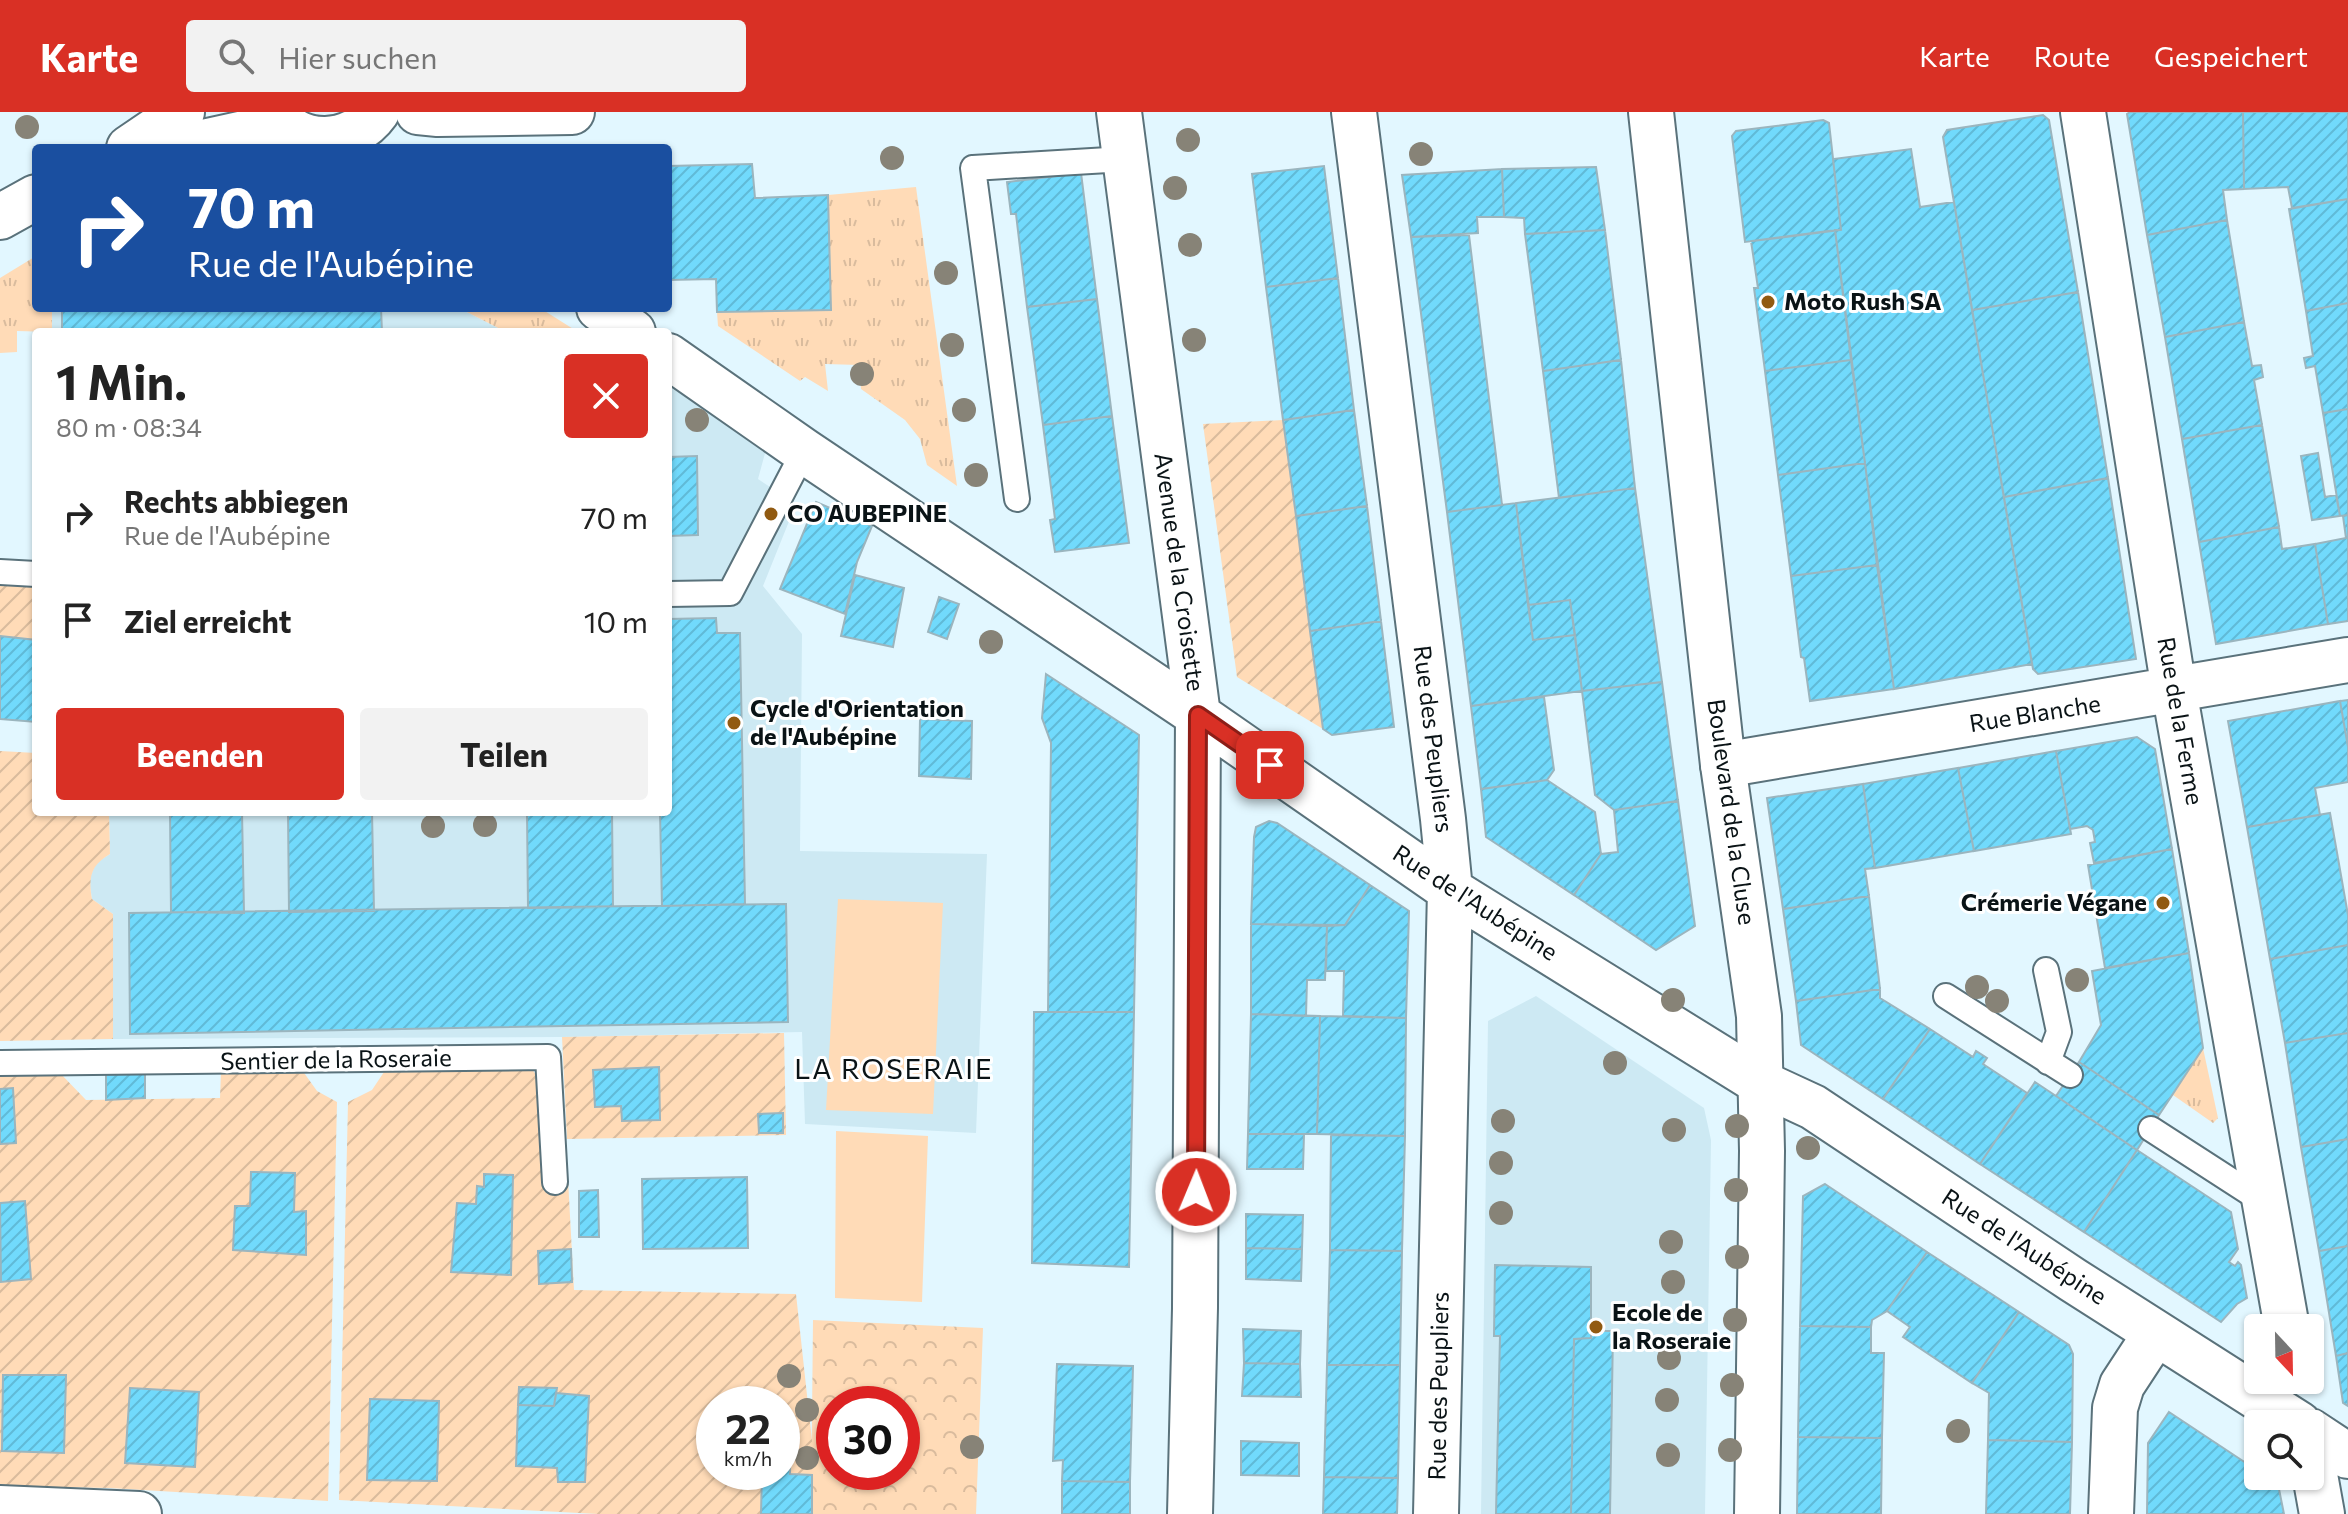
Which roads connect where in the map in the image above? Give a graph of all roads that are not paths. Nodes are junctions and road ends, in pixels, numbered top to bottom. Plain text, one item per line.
1 (182, 112) edge
2 (377, 112) edge
3 (418, 112) edge
4 (572, 112) edge
5 (1119, 112) edge
6 (1354, 112) edge
7 (1651, 112) edge
8 (2083, 112) edge
9 (304, 132) edge
10 (135, 144) edge
11 (194, 144) edge
12 (1125, 159) junction
13 (32, 199) edge
14 (0, 217) edge
15 (605, 312) edge
16 (627, 328) edge
17 (672, 359) edge
18 (804, 451) junction
19 (1017, 499) dead end
20 (0, 572) edge
21 (32, 574) edge
22 (672, 594) edge
23 (2348, 660) edge
24 (2174, 690) junction
25 (1198, 715) junction
26 (1723, 765) junction
27 (1450, 890) junction
28 (2046, 970) dead end
29 (1946, 996) dead end
30 (2048, 1062) junction
31 (0, 1063) edge
32 (2070, 1075) dead end
33 (1761, 1083) junction
34 (2151, 1129) dead end
35 (555, 1182) dead end
36 (2264, 1202) junction
37 (2284, 1314) edge
38 (2156, 1333) junction
39 (2277, 1410) edge
40 (2324, 1440) edge
41 (2348, 1456) edge
42 (2318, 1490) edge
43 (0, 1508) edge
44 (139, 1514) edge
45 (1190, 1514) edge
46 (1436, 1514) edge
47 (1757, 1514) edge
48 (2111, 1514) edge
49 (2322, 1514) edge

1 - 10 street
2 - 9 street
3 - 4 street
5 - 12 street, Avenue de la Croisette
6 - 27 street, Rue des Peupliers
7 - 26 street, Boulevard de la Cluse
8 - 24 street, Rue de la Ferme
9 - 11 street
12 - 19 lane
12 - 25 street, Avenue de la Croisette
13 - 14 street
15 - 16 street
17 - 18 street, Rue de l'Aubépine
18 - 22 lane
18 - 25 street, Rue de l'Aubépine
20 - 21 lane
23 - 24 street, Rue Blanche
24 - 26 street, Rue Blanche
24 - 36 street, Rue de la Ferme
25 - 27 street, Rue de l'Aubépine
25 - 45 street, Avenue de la Croisette
26 - 33 street, Boulevard de la Cluse
27 - 33 street, Rue de l'Aubépine
27 - 46 street, Rue des Peupliers
28 - 30 lane
29 - 30 lane
30 - 32 lane
31 - 35 lane, Sentier de la Roseraie
33 - 38 street, Rue de l'Aubépine
33 - 47 street, Boulevard de la Cluse
34 - 36 lane
36 - 37 street, Rue de la Ferme
38 - 39 street, Rue de l'Aubépine
38 - 48 street
40 - 41 street
42 - 49 street
43 - 44 street

